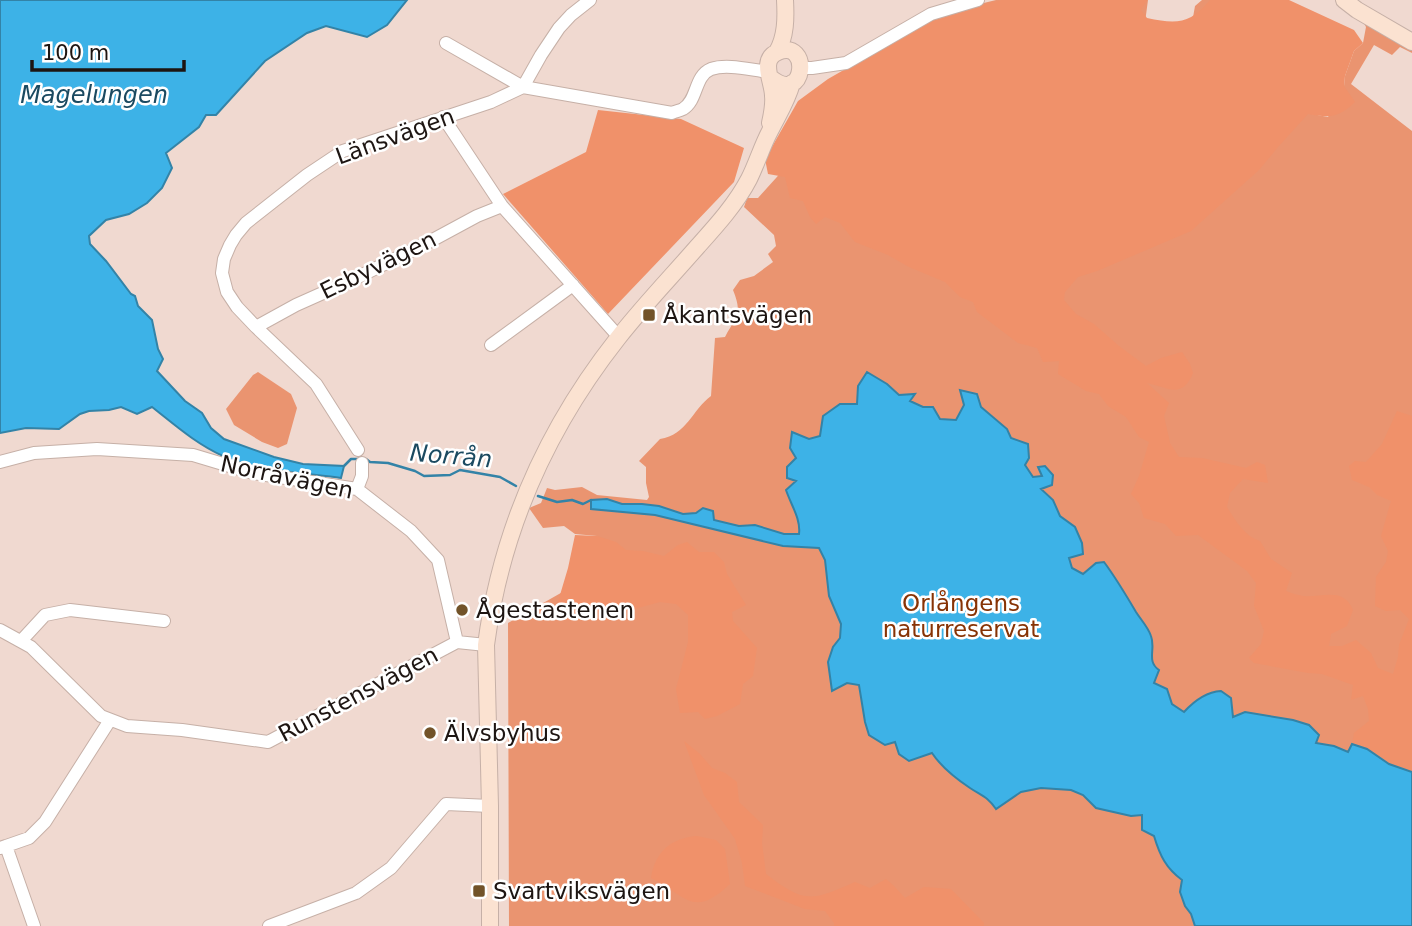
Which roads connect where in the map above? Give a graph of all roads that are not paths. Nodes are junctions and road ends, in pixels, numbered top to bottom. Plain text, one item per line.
1 (590, 0) edge
2 (785, 0) edge
3 (978, 0) edge
4 (1344, 0) edge
5 (1412, 42) edge
6 (446, 43) dead end
7 (785, 52) junction
8 (802, 68) junction
9 (769, 72) junction
10 (792, 83) junction
11 (523, 88) junction
12 (443, 117) junction
13 (769, 132) junction
14 (502, 206) junction
15 (573, 285) junction
16 (256, 327) junction
17 (619, 337) junction
18 (491, 345) dead end
19 (0, 462) edge
20 (357, 489) junction
21 (164, 621) dead end
22 (0, 630) edge
23 (21, 641) junction
24 (457, 642) junction
25 (486, 645) junction
26 (110, 720) junction
27 (490, 806) junction
28 (3, 847) edge
29 (34, 926) edge
30 (269, 926) edge
31 (490, 926) edge

1 - 11 street
2 - 7 main road
3 - 8 street
4 - 5 main road
6 - 11 street
7 - 8 main road
7 - 9 main road
8 - 10 main road
9 - 10 main road
9 - 11 street
9 - 13 main road
10 - 13 main road
11 - 12 street, Länsvägen
12 - 14 street
12 - 16 street, Länsvägen
13 - 17 main road
14 - 15 street
14 - 16 street, Esbyvägen
15 - 17 street
15 - 18 street
16 - 20 street, Länsvägen
17 - 25 main road
19 - 20 street, Norråvägen
20 - 24 street, Norråvägen
21 - 23 street
22 - 23 street, Runstensvägen
23 - 26 street, Runstensvägen
24 - 25 street
24 - 26 street, Runstensvägen
25 - 27 main road
26 - 28 street
27 - 30 street
27 - 31 main road
28 - 29 street

